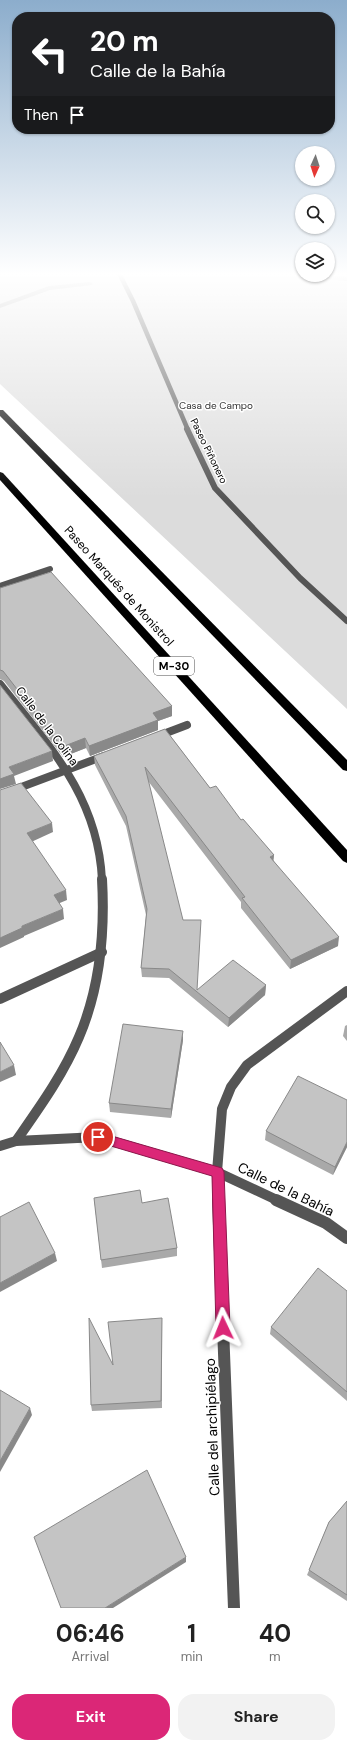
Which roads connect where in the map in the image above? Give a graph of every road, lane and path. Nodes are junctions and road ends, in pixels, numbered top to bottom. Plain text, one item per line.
1 (153, 348) edge
2 (0, 412) edge
3 (0, 475) edge
4 (50, 570) dead end
5 (0, 586) edge
6 (347, 621) edge
7 (0, 684) edge
8 (187, 725) dead end
9 (152, 738) edge
10 (109, 754) edge
11 (347, 767) edge
12 (67, 770) junction
13 (0, 795) edge
14 (347, 858) edge
15 (102, 952) junction
16 (347, 991) edge
17 (0, 999) edge
18 (16, 1141) junction
19 (0, 1146) edge
20 (218, 1172) junction
21 (347, 1238) edge
22 (234, 1608) edge

1 - 6 street, Paseo Piñonero
2 - 11 highway
3 - 14 highway, Paseo Marqués de Monistrol / M-30
4 - 5 street
7 - 12 street, Calle de la Colina
8 - 9 street
10 - 12 street
12 - 13 street
12 - 15 street, Calle de la Colina
15 - 17 street
15 - 18 street, Calle de la Colina
16 - 20 street, Calle del archipiélago
18 - 19 street, Calle de la Bahía
18 - 20 street, Calle de la Bahía
20 - 21 street, Calle de la Bahía
20 - 22 street, Calle del archipiélago

